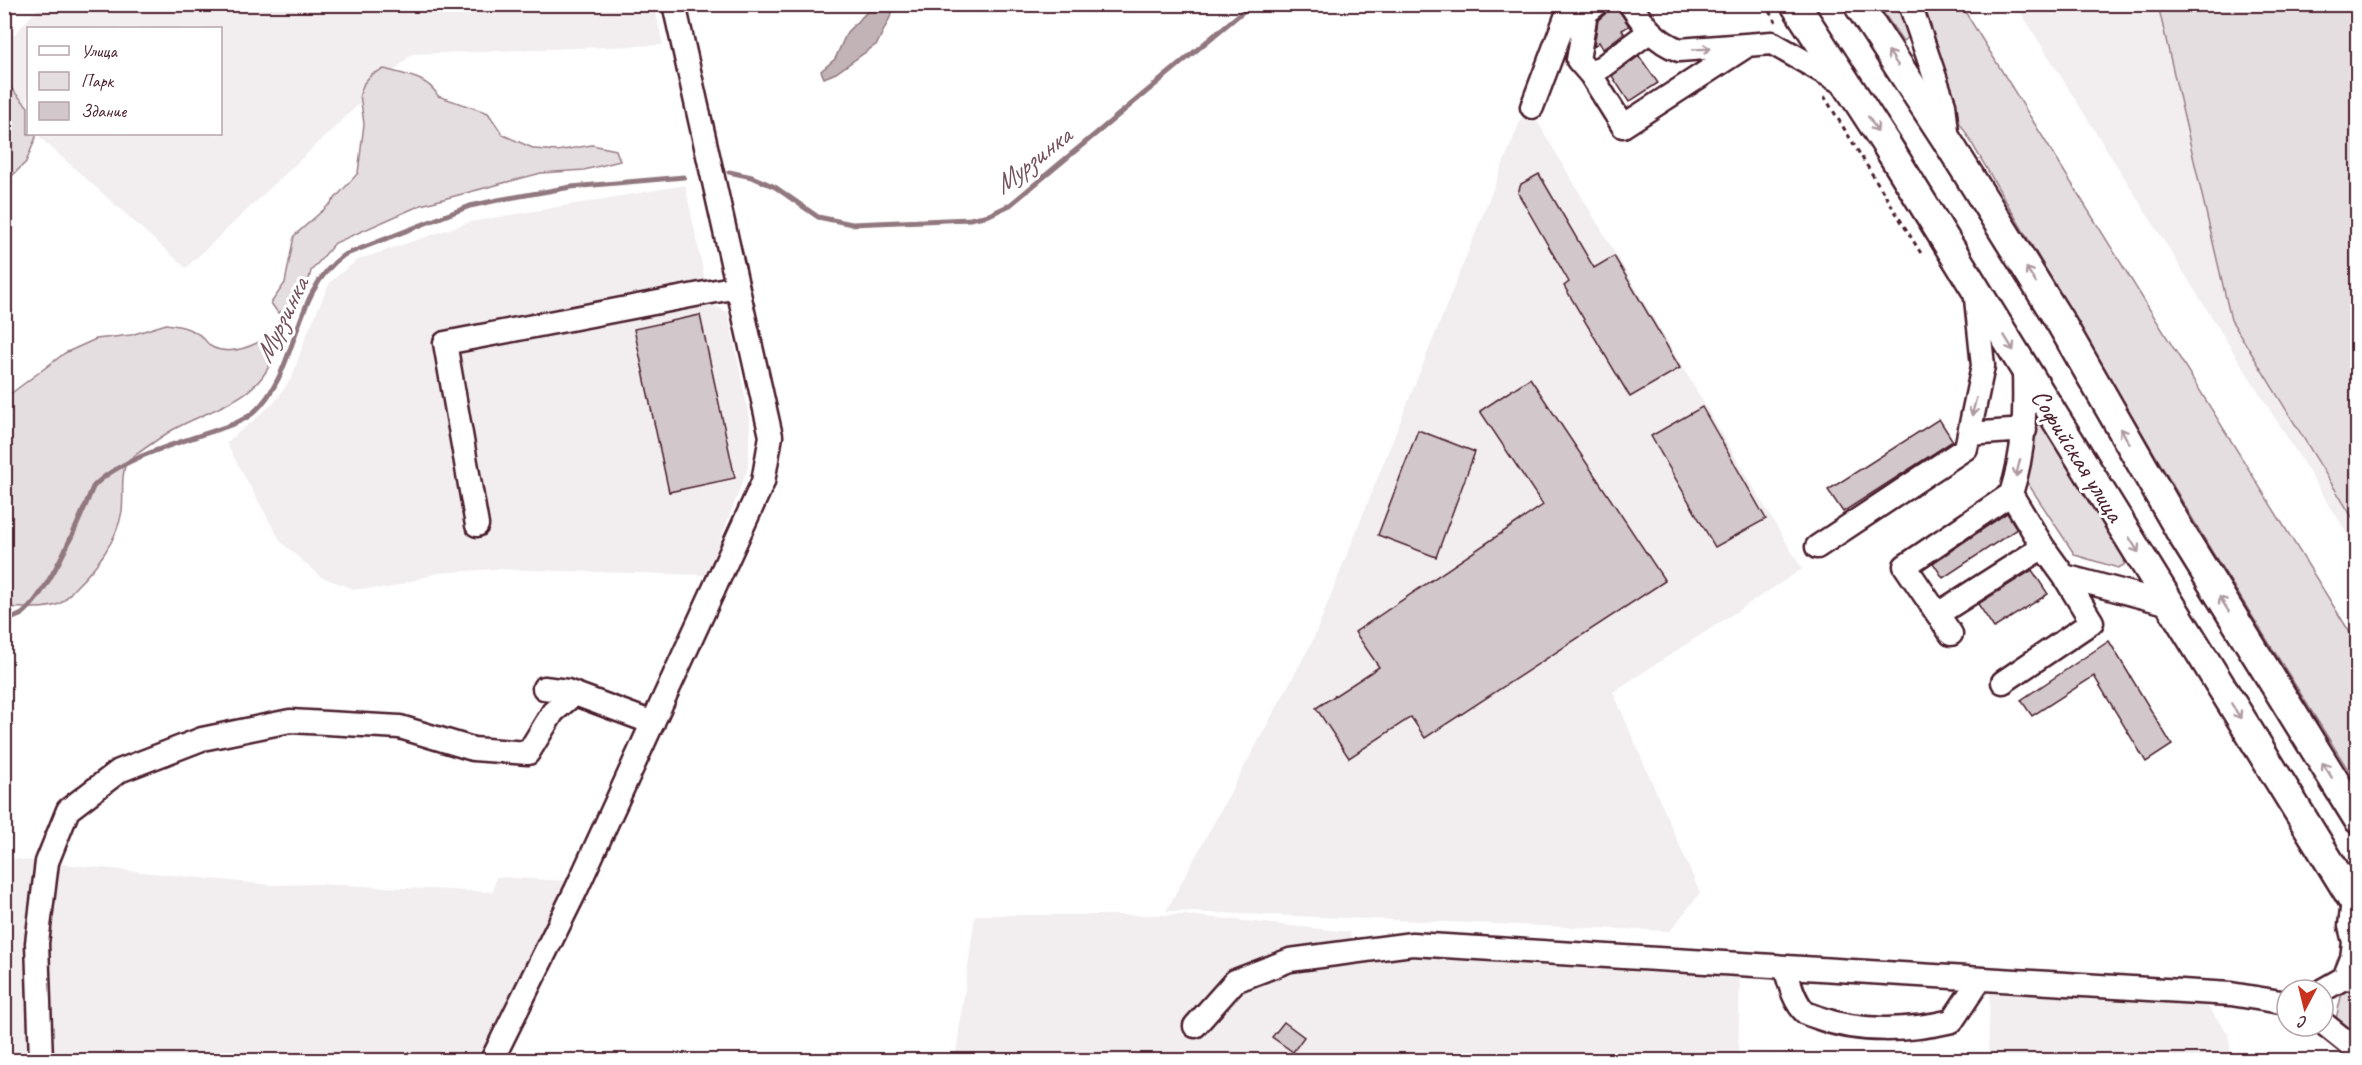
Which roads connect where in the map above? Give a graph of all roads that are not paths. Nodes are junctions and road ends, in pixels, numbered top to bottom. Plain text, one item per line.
1 (674, 4) edge
2 (1571, 4) edge
3 (1597, 4) edge
4 (1630, 4) edge
5 (1858, 4) edge
6 (1910, 4) edge
7 (1786, 13) edge
8 (1649, 32) junction
9 (1747, 46) junction
10 (1591, 75) junction
11 (1848, 86) junction
12 (1532, 107) dead end
13 (1948, 142) junction
14 (737, 287) junction
15 (1974, 287) junction
16 (2024, 369) junction
17 (2025, 430) junction
18 (1969, 434) junction
19 (2011, 494) junction
20 (477, 525) dead end
21 (2043, 547) junction
22 (1817, 548) dead end
23 (2064, 576) junction
24 (2170, 604) junction
25 (1938, 614) junction
26 (1951, 634) dead end
27 (2003, 682) dead end
28 (544, 688) dead end
29 (574, 694) junction
30 (652, 723) junction
31 (2358, 819) edge
32 (2355, 904) edge
33 (1785, 966) junction
34 (2351, 978) edge
35 (1980, 979) junction
36 (2335, 985) edge
37 (2275, 1001) edge
38 (1195, 1026) dead end
39 (2335, 1033) edge
40 (2358, 1051) edge
41 (41, 1060) edge
42 (492, 1060) edge

1 - 14 street
2 - 12 street
3 - 10 street
4 - 8 street
13 -> 5 main road, Софийская улица
6 - 13 street, Софийская улица
7 - 11 main road, Софийская улица
8 -> 9 street
8 - 10 street
9 - 10 street
9 - 11 street
11 -> 15 main road, Софийская улица
31 -> 13 main road, Софийская улица
14 - 20 street
14 - 30 street
15 -> 16 main road, Софийская улица
15 -> 18 street
16 - 17 street
16 -> 24 main road, Софийская улица
17 - 18 street
17 -> 19 street
18 - 22 street
19 - 21 street
19 - 25 street
21 - 23 street
21 - 25 street
23 - 24 street
23 - 27 street
24 -> 32 main road, Софийская улица
25 - 26 street
28 - 29 street
29 - 30 street
29 - 41 street
30 - 42 street
32 - 34 street
33 - 35 street
33 - 35 street
33 - 38 street
34 - 36 street
35 - 37 street
39 - 40 street

